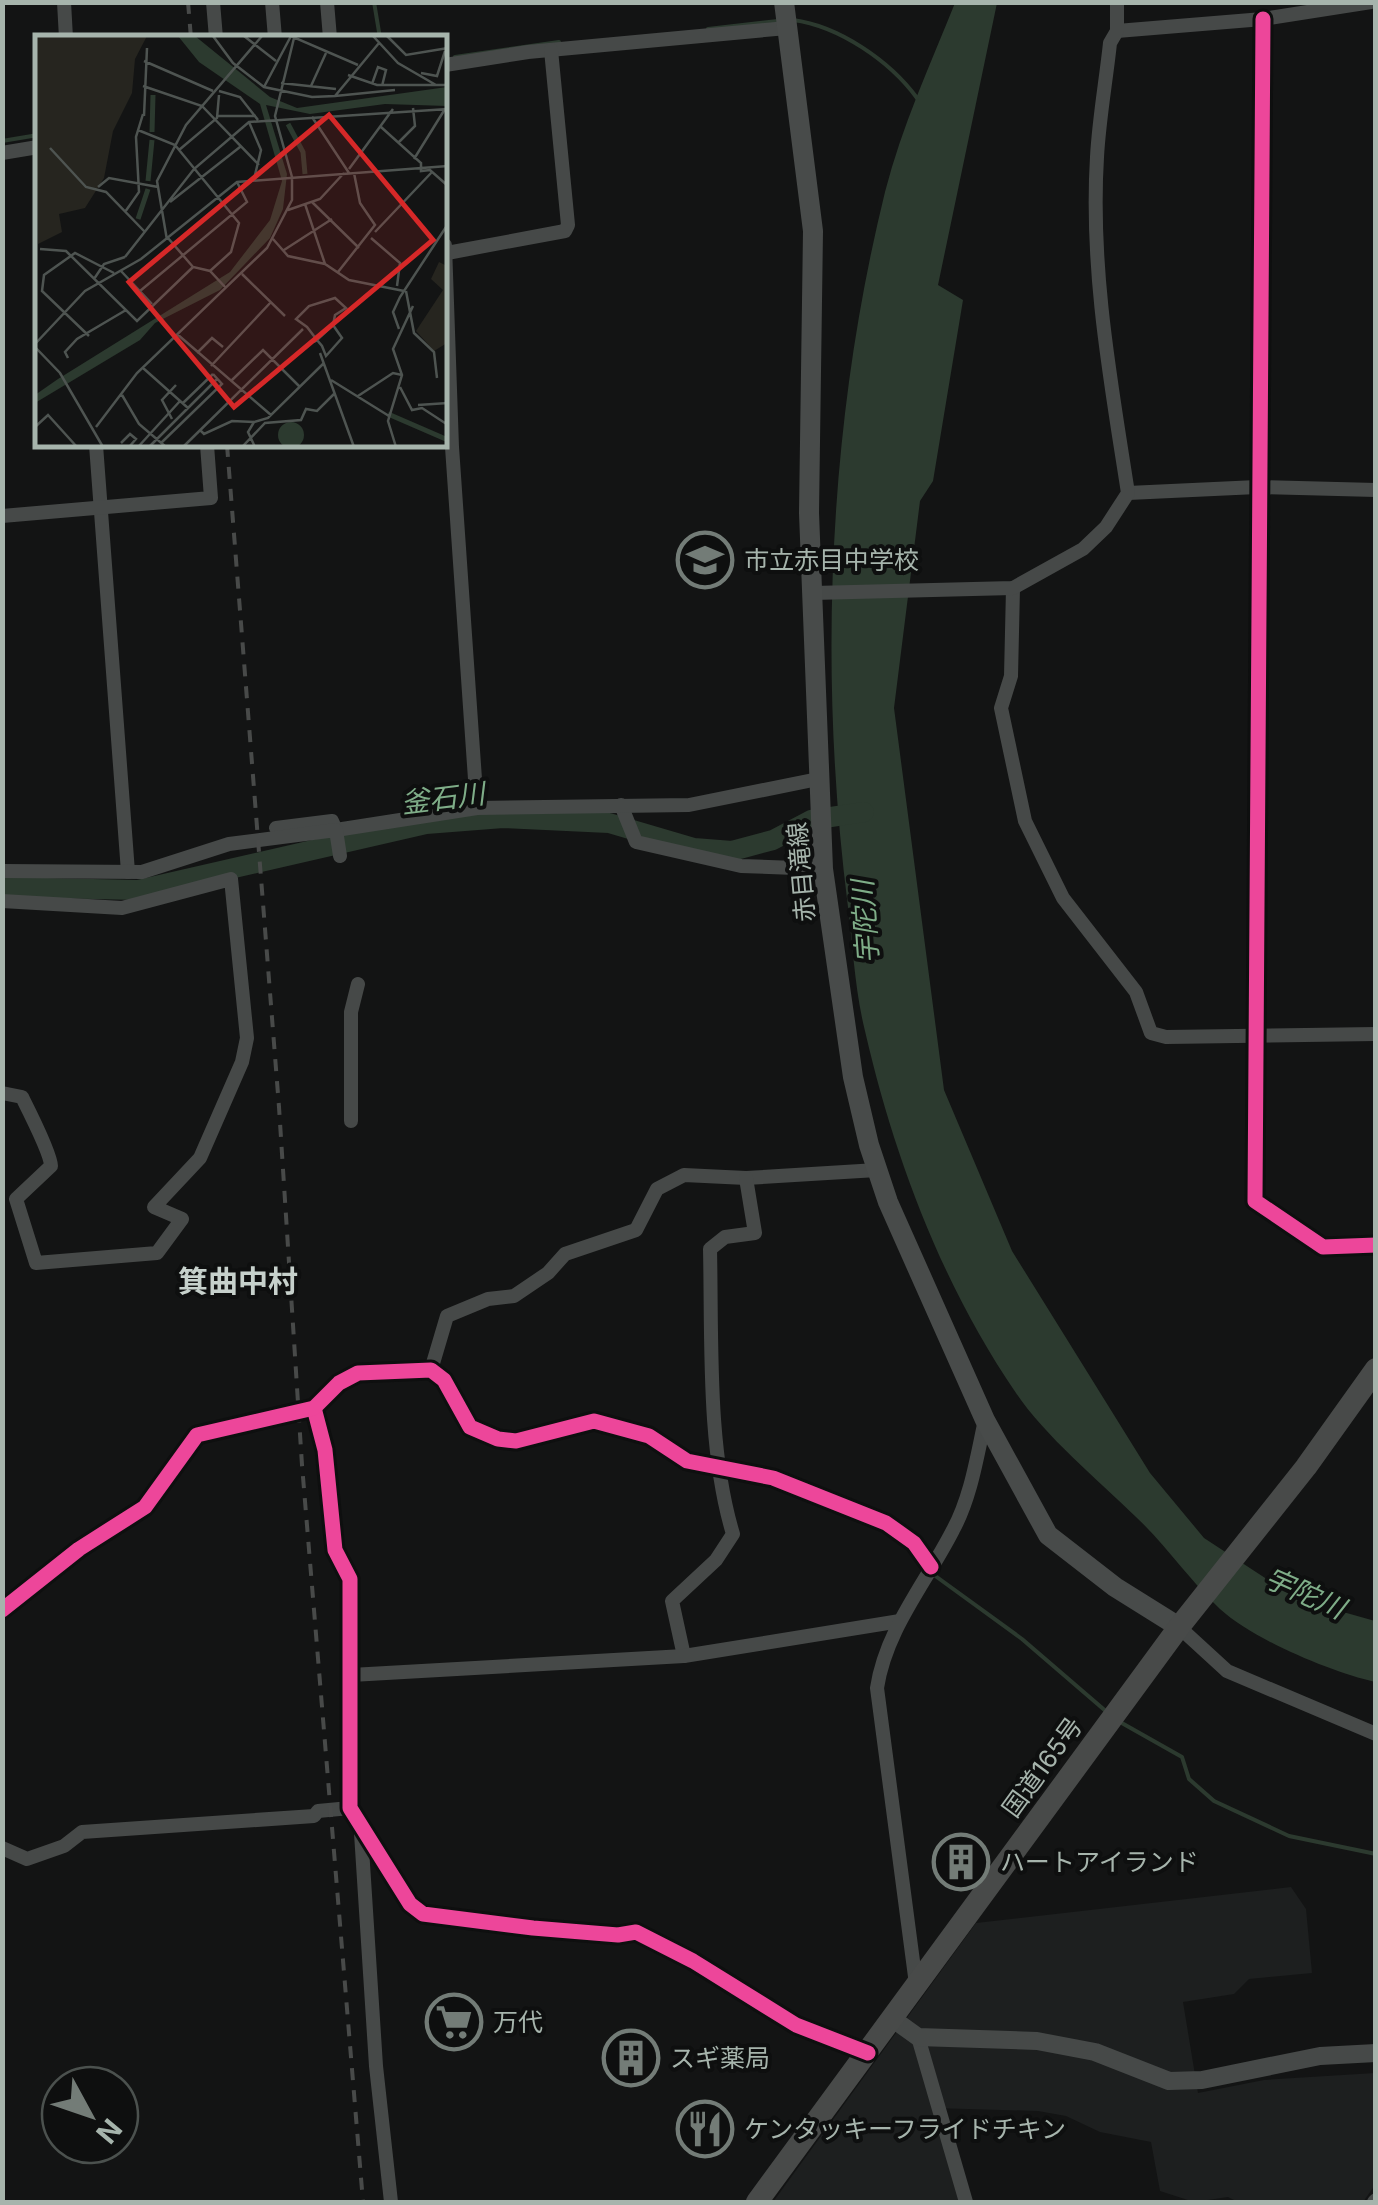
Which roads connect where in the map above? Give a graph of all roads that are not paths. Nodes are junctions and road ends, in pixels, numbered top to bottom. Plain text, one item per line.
1 (64, 2) edge
2 (213, 2) edge
3 (272, 2) edge
4 (327, 2) edge
5 (1117, 2) edge
6 (1371, 2) edge
7 (786, 15) edge
8 (1262, 19) junction
9 (1117, 31) junction
10 (66, 35) edge
11 (216, 35) edge
12 (275, 35) edge
13 (330, 35) edge
14 (551, 50) junction
15 (448, 65) edge
16 (35, 148) edge
17 (2, 153) edge
18 (448, 249) edge
19 (448, 315) edge
20 (96, 448) edge
21 (207, 448) edge
22 (1257, 488) junction
23 (1376, 490) edge
24 (1128, 493) junction
25 (101, 509) junction
26 (2, 516) edge
27 (1013, 588) junction
28 (816, 593) junction
29 (818, 780) junction
30 (477, 808) junction
31 (623, 812) junction
32 (276, 828) dead end
33 (336, 832) junction
34 (339, 854) dead end
35 (822, 869) junction
36 (2, 870) edge
37 (128, 872) junction
38 (2, 901) edge
39 (358, 984) dead end
40 (1257, 1034) junction
41 (1376, 1034) edge
42 (2, 1093) edge
43 (350, 1121) dead end
44 (877, 1170) junction
45 (746, 1178) junction
46 (1376, 1244) edge
47 (431, 1370) junction
48 (1375, 1372) edge
49 (314, 1408) junction
50 (985, 1420) junction
51 (722, 1471) junction
52 (931, 1566) junction
53 (2, 1610) edge
54 (900, 1621) junction
55 (1184, 1621) junction
56 (684, 1656) junction
57 (351, 1675) junction
58 (1376, 1734) edge
59 (350, 1808) junction
60 (360, 1828) junction
61 (2, 1848) edge
62 (916, 1985) junction
63 (893, 2019) junction
64 (918, 2037) junction
65 (868, 2053) junction
66 (1376, 2053) edge
67 (391, 2202) edge
68 (757, 2202) edge
69 (966, 2202) edge

1 - 10 street
2 - 11 street
3 - 12 street
4 - 13 street
5 - 9 street
6 - 8 street
7 - 14 street
7 - 28 main road, 赤目滝線
8 - 9 street
8 - 22 street
9 - 24 street
14 - 15 street
14 - 18 street
16 - 17 street
19 - 30 street
20 - 25 street
21 - 25 street
22 - 23 street
22 - 24 street
22 - 40 street
24 - 27 street
25 - 26 street
25 - 37 street
27 - 28 street
27 - 40 street
28 - 29 main road, 赤目滝線
29 - 31 street
29 - 35 main road, 赤目滝線
30 - 31 street
30 - 33 street
31 - 35 street
32 - 33 street
33 - 34 street
33 - 37 street
35 - 44 main road, 赤目滝線
36 - 37 street
38 - 42 street
39 - 43 street
40 - 41 street
40 - 46 street
44 - 45 street
44 - 50 main road, 赤目滝線
45 - 47 street
45 - 51 street
47 - 49 street
47 - 51 street
48 - 55 highway, 国道165号
49 - 53 street
49 - 57 street
50 - 52 street
50 - 55 main road, 赤目滝線
51 - 52 street
51 - 56 street
52 - 54 street
54 - 56 street
54 - 62 street
55 - 58 street
55 - 62 highway, 国道165号
56 - 57 street
57 - 59 street
59 - 60 street
59 - 61 street
60 - 65 street
60 - 67 street
62 - 63 highway, 国道165号
63 - 64 street
63 - 65 highway, 国道165号
64 - 66 street
64 - 69 street
65 - 68 highway, 国道165号

